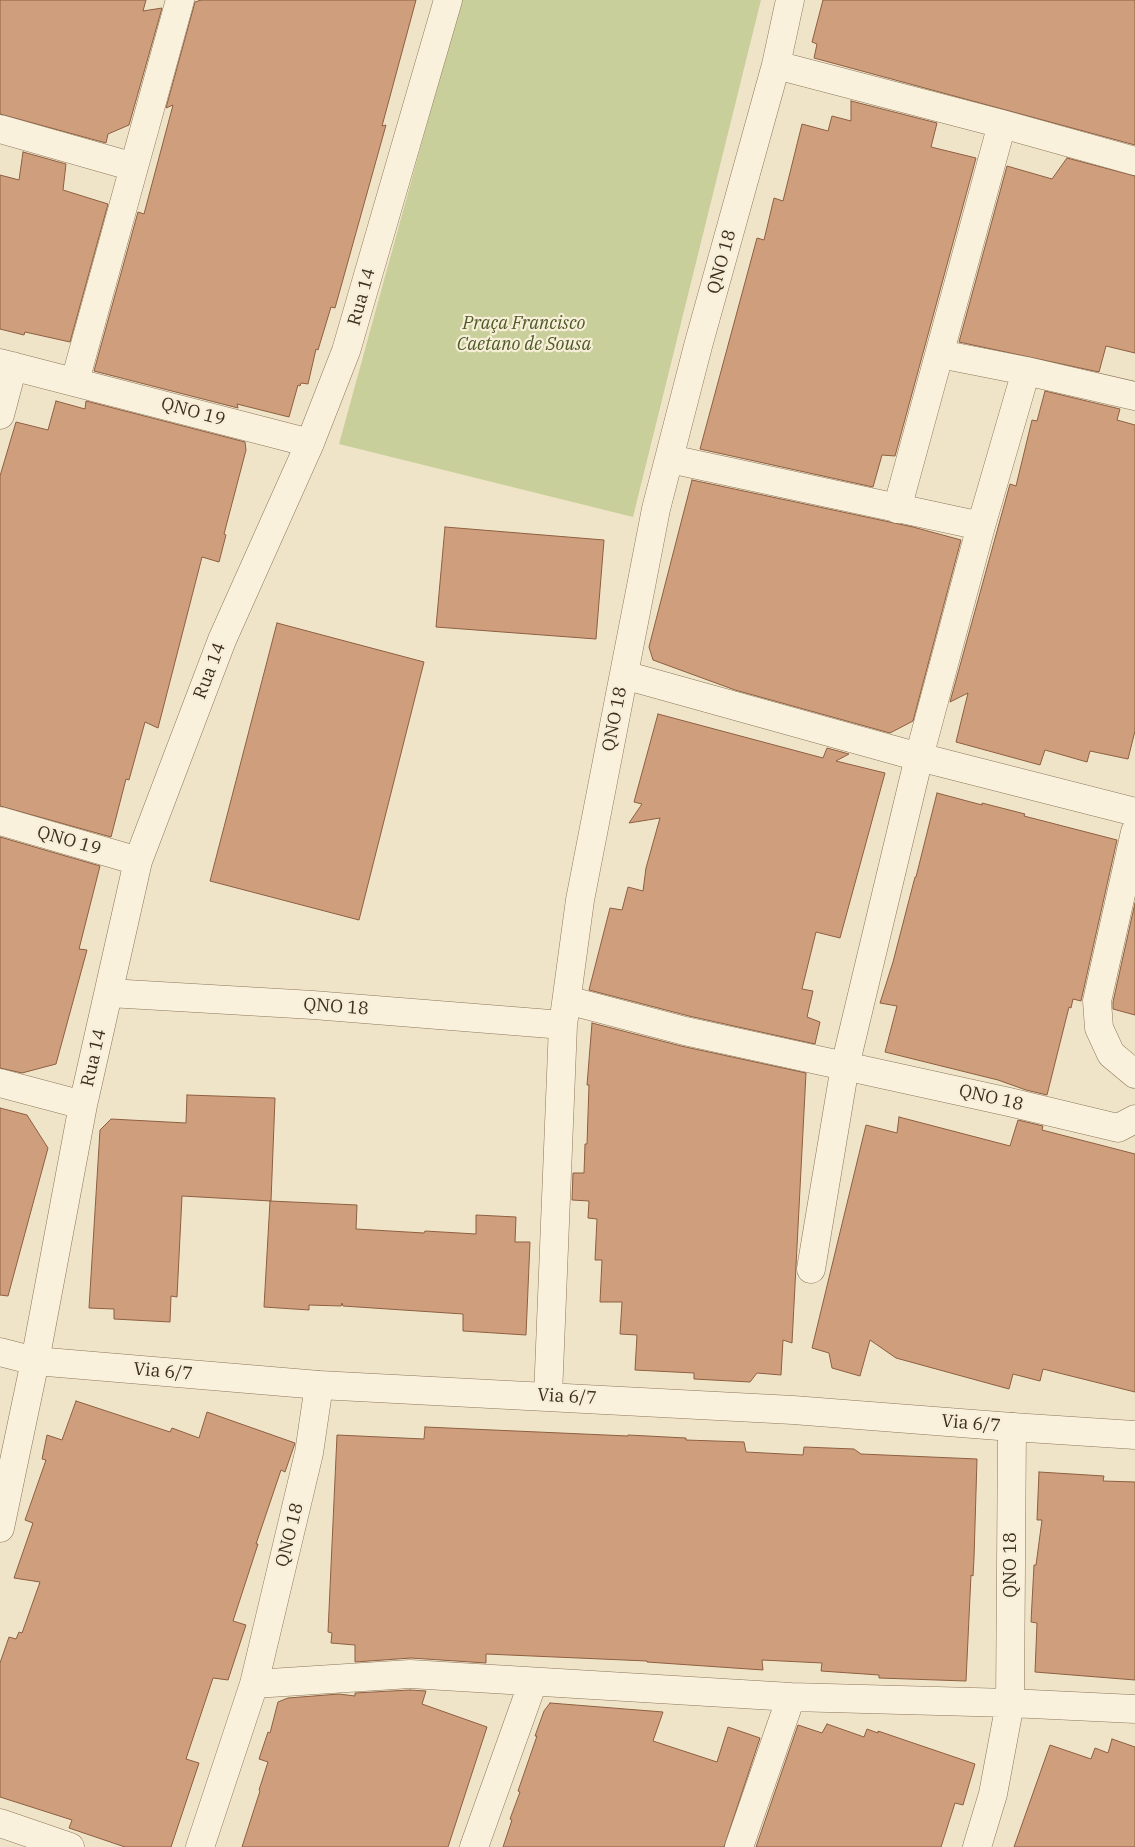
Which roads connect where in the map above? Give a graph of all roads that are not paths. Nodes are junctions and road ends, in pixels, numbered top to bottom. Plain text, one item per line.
1 (180, 0) edge
2 (448, 0) edge
3 (790, 0) edge
4 (776, 65) junction
5 (1002, 124) junction
6 (0, 129) edge
7 (1135, 161) edge
8 (134, 167) junction
9 (940, 354) junction
10 (6, 364) edge
11 (1026, 371) junction
12 (75, 381) junction
13 (1135, 396) edge
14 (0, 415) edge
15 (310, 443) junction
16 (670, 459) junction
17 (897, 509) junction
18 (981, 526) junction
19 (624, 675) junction
20 (920, 756) junction
21 (1135, 812) edge
22 (0, 821) edge
23 (1134, 844) edge
24 (138, 861) junction
25 (108, 993) junction
26 (565, 1012) junction
27 (845, 1066) junction
28 (1135, 1074) edge
29 (0, 1083) edge
30 (83, 1105) junction
31 (1135, 1118) edge
32 (812, 1270) dead end
33 (0, 1352) edge
34 (35, 1361) junction
35 (318, 1385) junction
36 (548, 1396) junction
37 (1012, 1427) junction
38 (1135, 1435) edge
39 (0, 1528) edge
40 (533, 1682) junction
41 (254, 1684) junction
42 (790, 1697) junction
43 (1010, 1703) junction
44 (1135, 1709) edge
45 (0, 1823) edge
46 (70, 1847) edge
47 (200, 1847) edge
48 (474, 1847) edge
49 (739, 1847) edge
50 (977, 1847) edge

1 - 8 street
2 - 15 street, Rua 14
3 - 4 street, QNO 18
4 - 5 street
4 - 16 street, QNO 18
5 - 7 street
5 - 9 street
6 - 8 street
8 - 12 street
9 - 11 street
9 - 17 street
10 - 12 street, QNO 19
10 - 14 street, QNO 19
11 - 13 street
11 - 18 street
12 - 15 street, QNO 19
15 - 24 street, Rua 14
16 - 17 street
16 - 19 street, QNO 18
17 - 18 street
18 - 20 street
19 - 20 street, QNO 18
19 - 26 street, QNO 18
20 - 21 street, QNO 18
20 - 27 street
22 - 24 street, QNO 19
23 - 28 street
24 - 25 street, Rua 14
25 - 26 street, QNO 18
25 - 30 street, Rua 14
26 - 27 street, QNO 18
26 - 36 street, QNO 18
27 - 31 street, QNO 18
27 - 32 street
29 - 30 street
30 - 34 street, Rua 14
33 - 34 street, Via 6/7
34 - 35 street, Via 6/7
34 - 39 street
35 - 36 street, Via 6/7
35 - 41 street, QNO 18
36 - 37 street, Via 6/7
37 - 38 street, Via 6/7
37 - 43 street, QNO 18
40 - 41 street
40 - 42 street
40 - 48 street
41 - 47 street, QNO 18
42 - 43 street
42 - 49 street
43 - 44 street
43 - 50 street, QNO 18
45 - 46 street

